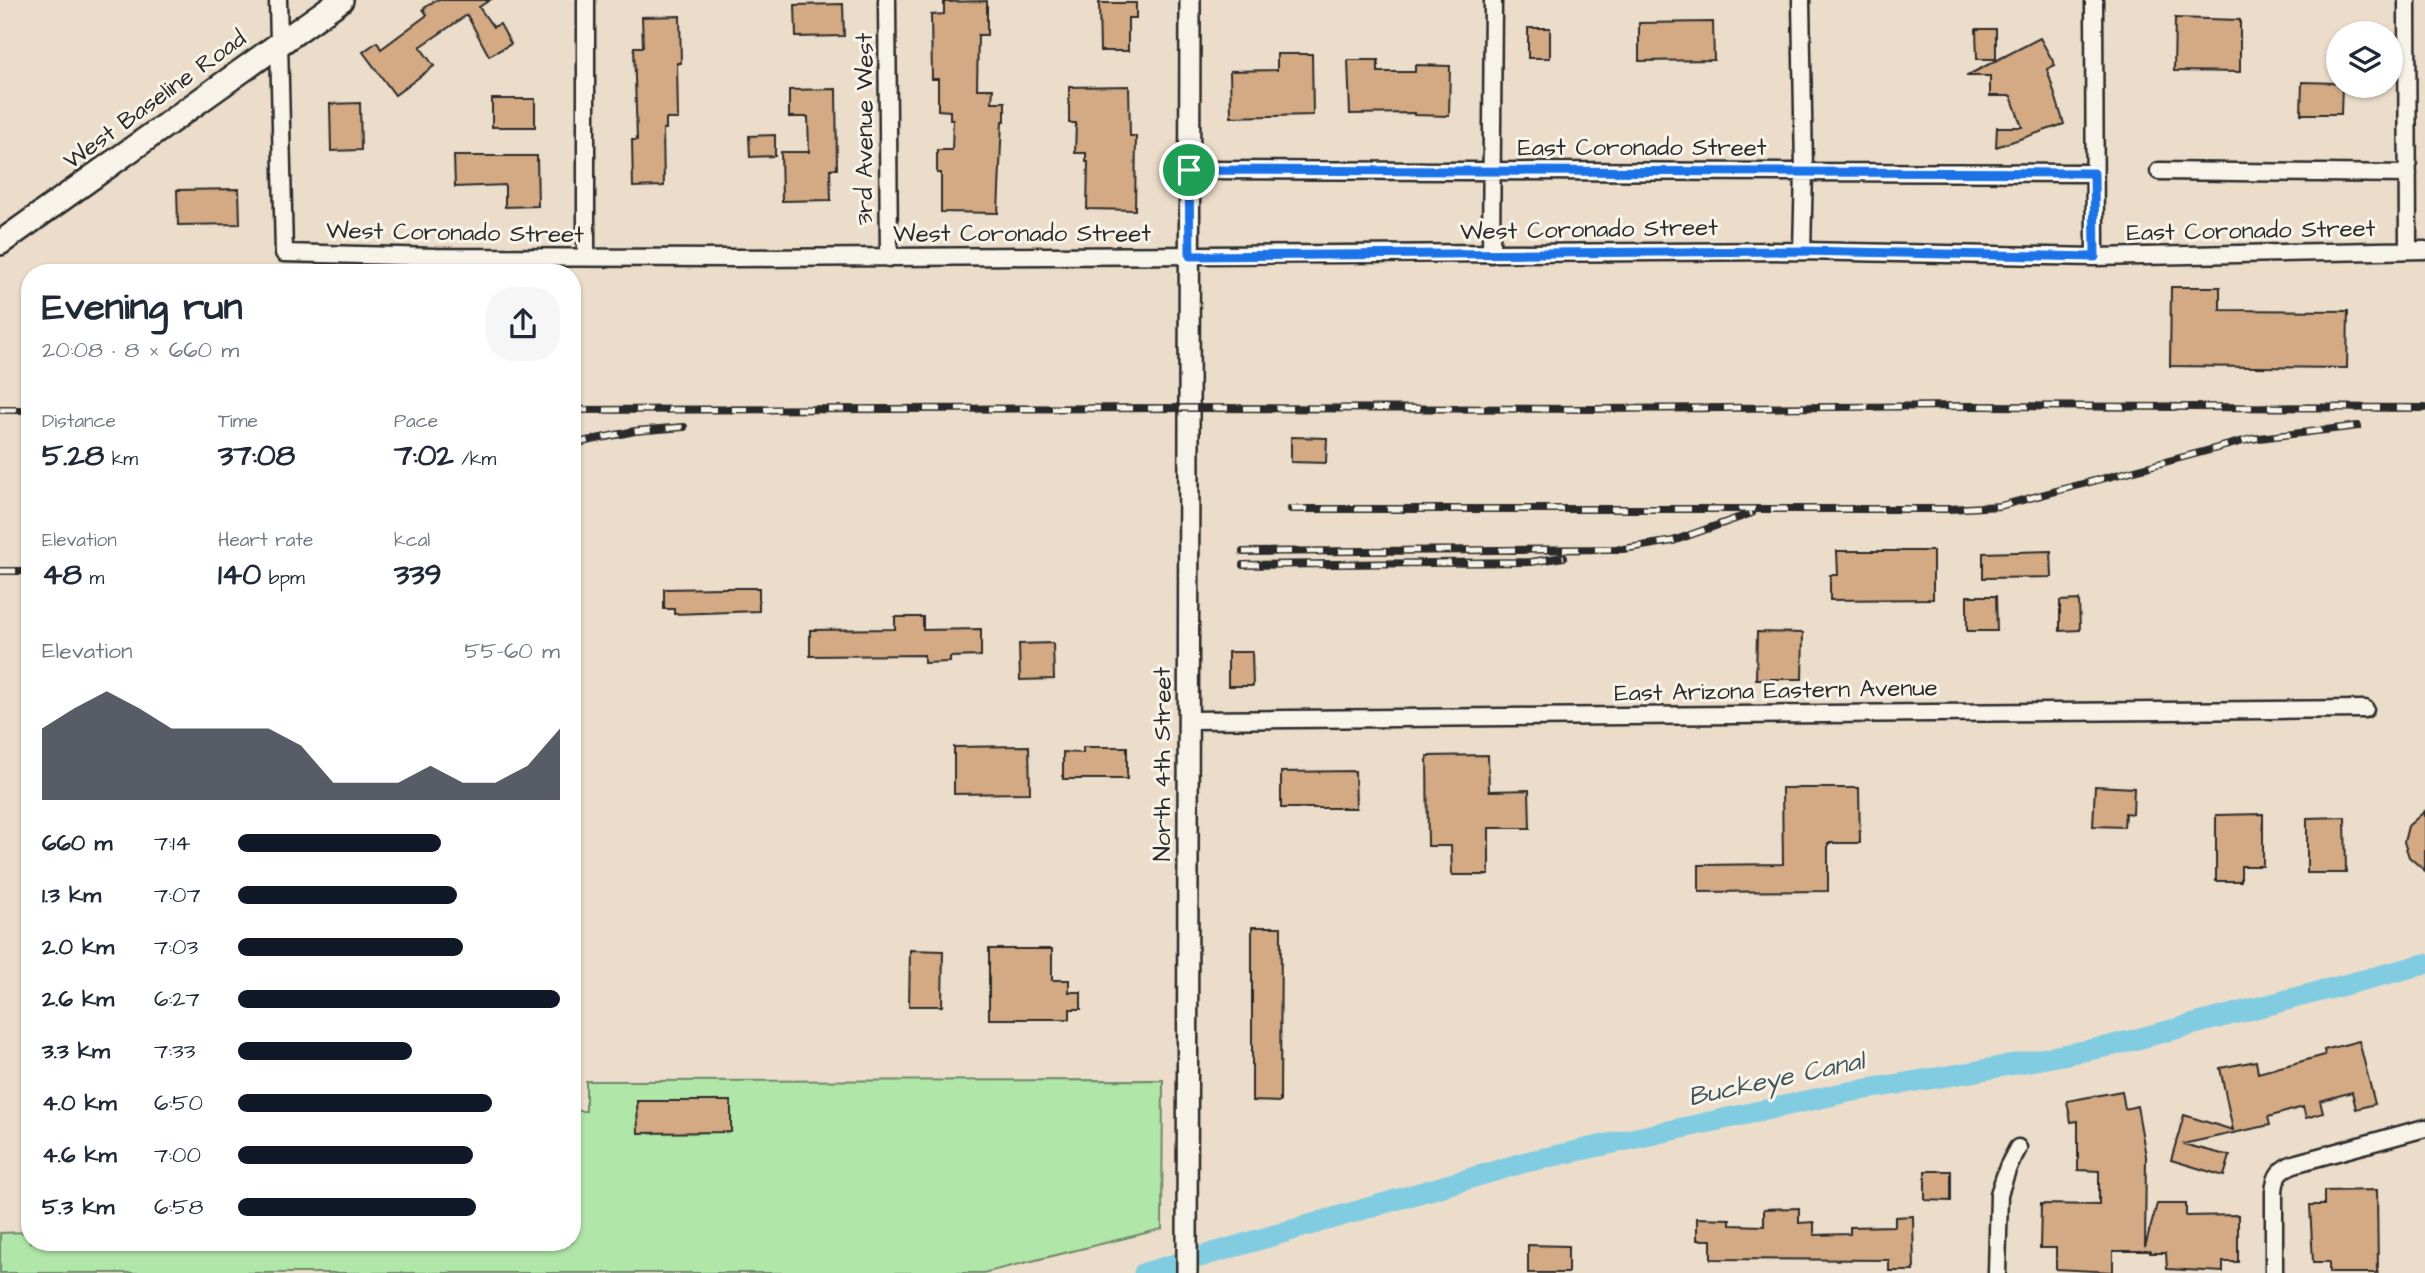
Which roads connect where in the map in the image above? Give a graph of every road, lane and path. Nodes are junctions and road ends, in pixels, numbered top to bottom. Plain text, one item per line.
1 (278, 0) edge
2 (341, 0) edge
3 (586, 0) edge
4 (887, 0) edge
5 (1190, 0) edge
6 (1493, 0) edge
7 (1801, 0) edge
8 (2094, 0) edge
9 (2407, 0) edge
10 (278, 44) junction
11 (1189, 170) junction
12 (1804, 170) junction
13 (2159, 171) dead end
14 (1493, 172) junction
15 (2094, 173) junction
16 (2407, 174) junction
17 (0, 243) edge
18 (2408, 250) junction
19 (2425, 250) edge
20 (1802, 251) junction
21 (1491, 254) junction
22 (1190, 256) junction
23 (586, 257) junction
24 (2095, 257) junction
25 (889, 258) junction
26 (2365, 709) dead end
27 (1188, 720) junction
28 (2425, 1128) edge
29 (2018, 1148) dead end
30 (1187, 1273) edge
31 (1997, 1273) edge
32 (2274, 1273) edge

1 - 10 street
2 - 10 main road, West Baseline Road
3 - 23 street
4 - 25 street, 3rd Avenue West
5 - 11 street, North 4th Street
6 - 14 street
7 - 12 street
8 - 15 street
9 - 16 street
10 - 17 main road, West Baseline Road
10 - 23 street, West Coronado Street
11 - 14 street, East Coronado Street
11 - 22 street, North 4th Street
12 - 14 street, East Coronado Street
12 - 15 street, East Coronado Street
12 - 20 street
13 - 16 street
14 - 21 street
15 - 24 street
16 - 18 street
18 - 19 street, East Coronado Street
18 - 24 street, East Coronado Street
20 - 21 street, West Coronado Street
20 - 24 street, East Coronado Street
21 - 22 street, West Coronado Street
22 - 25 street, West Coronado Street
22 - 27 street, North 4th Street
23 - 25 street, West Coronado Street
26 - 27 street, East Arizona Eastern Avenue
27 - 30 street, North 4th Street
28 - 32 street
29 - 31 street

